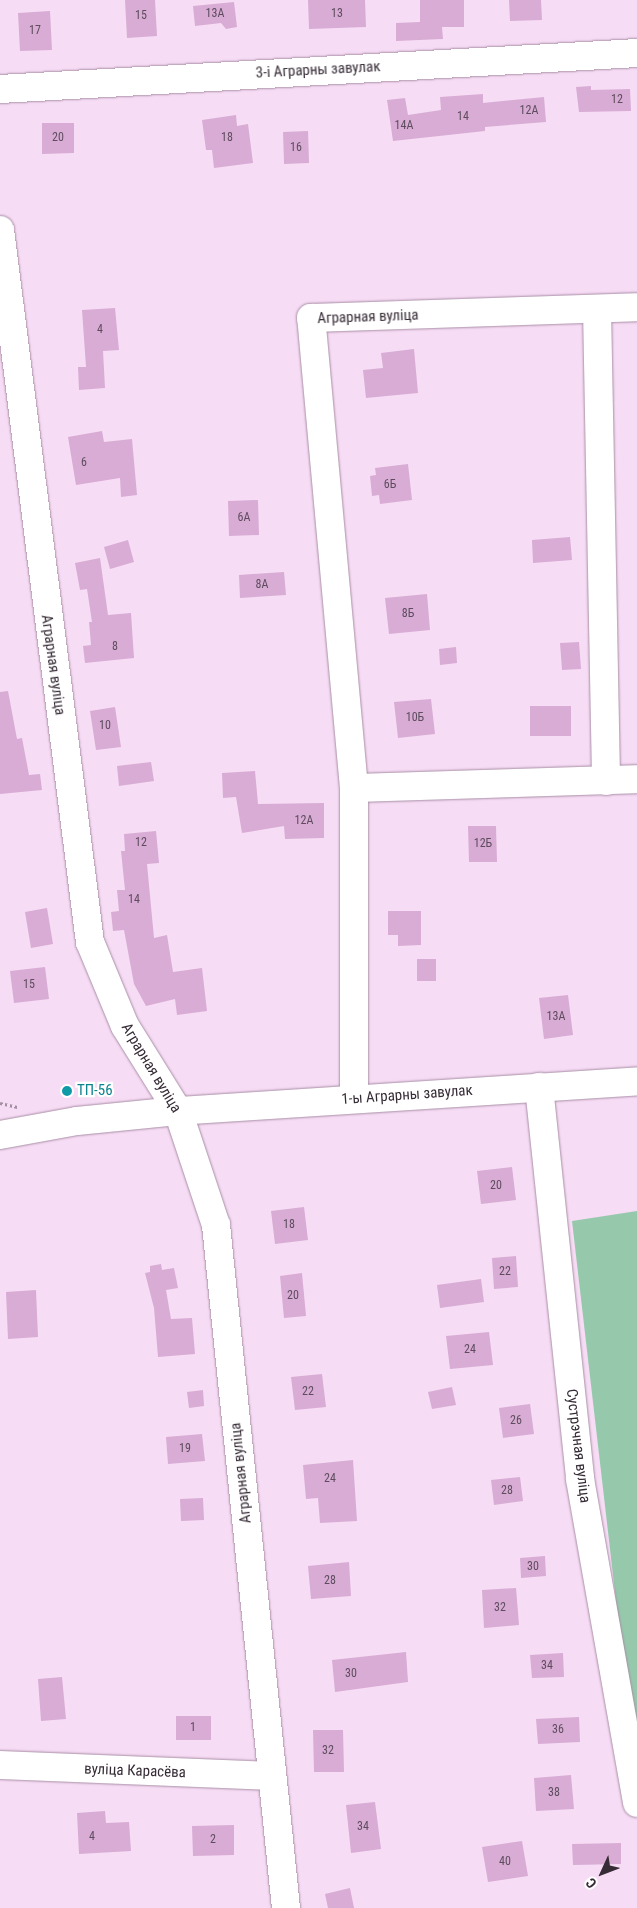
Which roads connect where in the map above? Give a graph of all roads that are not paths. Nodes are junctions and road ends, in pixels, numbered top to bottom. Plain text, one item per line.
1 (637, 53) edge
2 (0, 89) edge
3 (0, 230) edge
4 (637, 306) edge
5 (597, 309) junction
6 (637, 779) edge
7 (606, 781) junction
8 (354, 788) junction
9 (637, 1081) edge
10 (539, 1087) junction
11 (354, 1099) junction
12 (178, 1111) junction
13 (0, 1135) edge
14 (0, 1765) edge
15 (271, 1776) junction
16 (637, 1803) edge
17 (286, 1908) edge

1 - 2 street, 3-і Аграрны завулак
3 - 12 street, Аграрная вуліца
4 - 5 street, Аграрная вуліца
5 - 7 street
5 - 8 street, Аграрная вуліца
6 - 7 street
7 - 8 street
8 - 11 street, Аграрная вуліца
9 - 10 street, 1-ы Аграрны завулак
10 - 11 street, 1-ы Аграрны завулак
10 - 16 street, Сустрэчная вуліца
11 - 12 street, 1-ы Аграрны завулак
12 - 13 street, 1-ы Аграрны завулак
12 - 15 street, Аграрная вуліца
14 - 15 street, вуліца Карасёва
15 - 17 street, Аграрная вуліца

